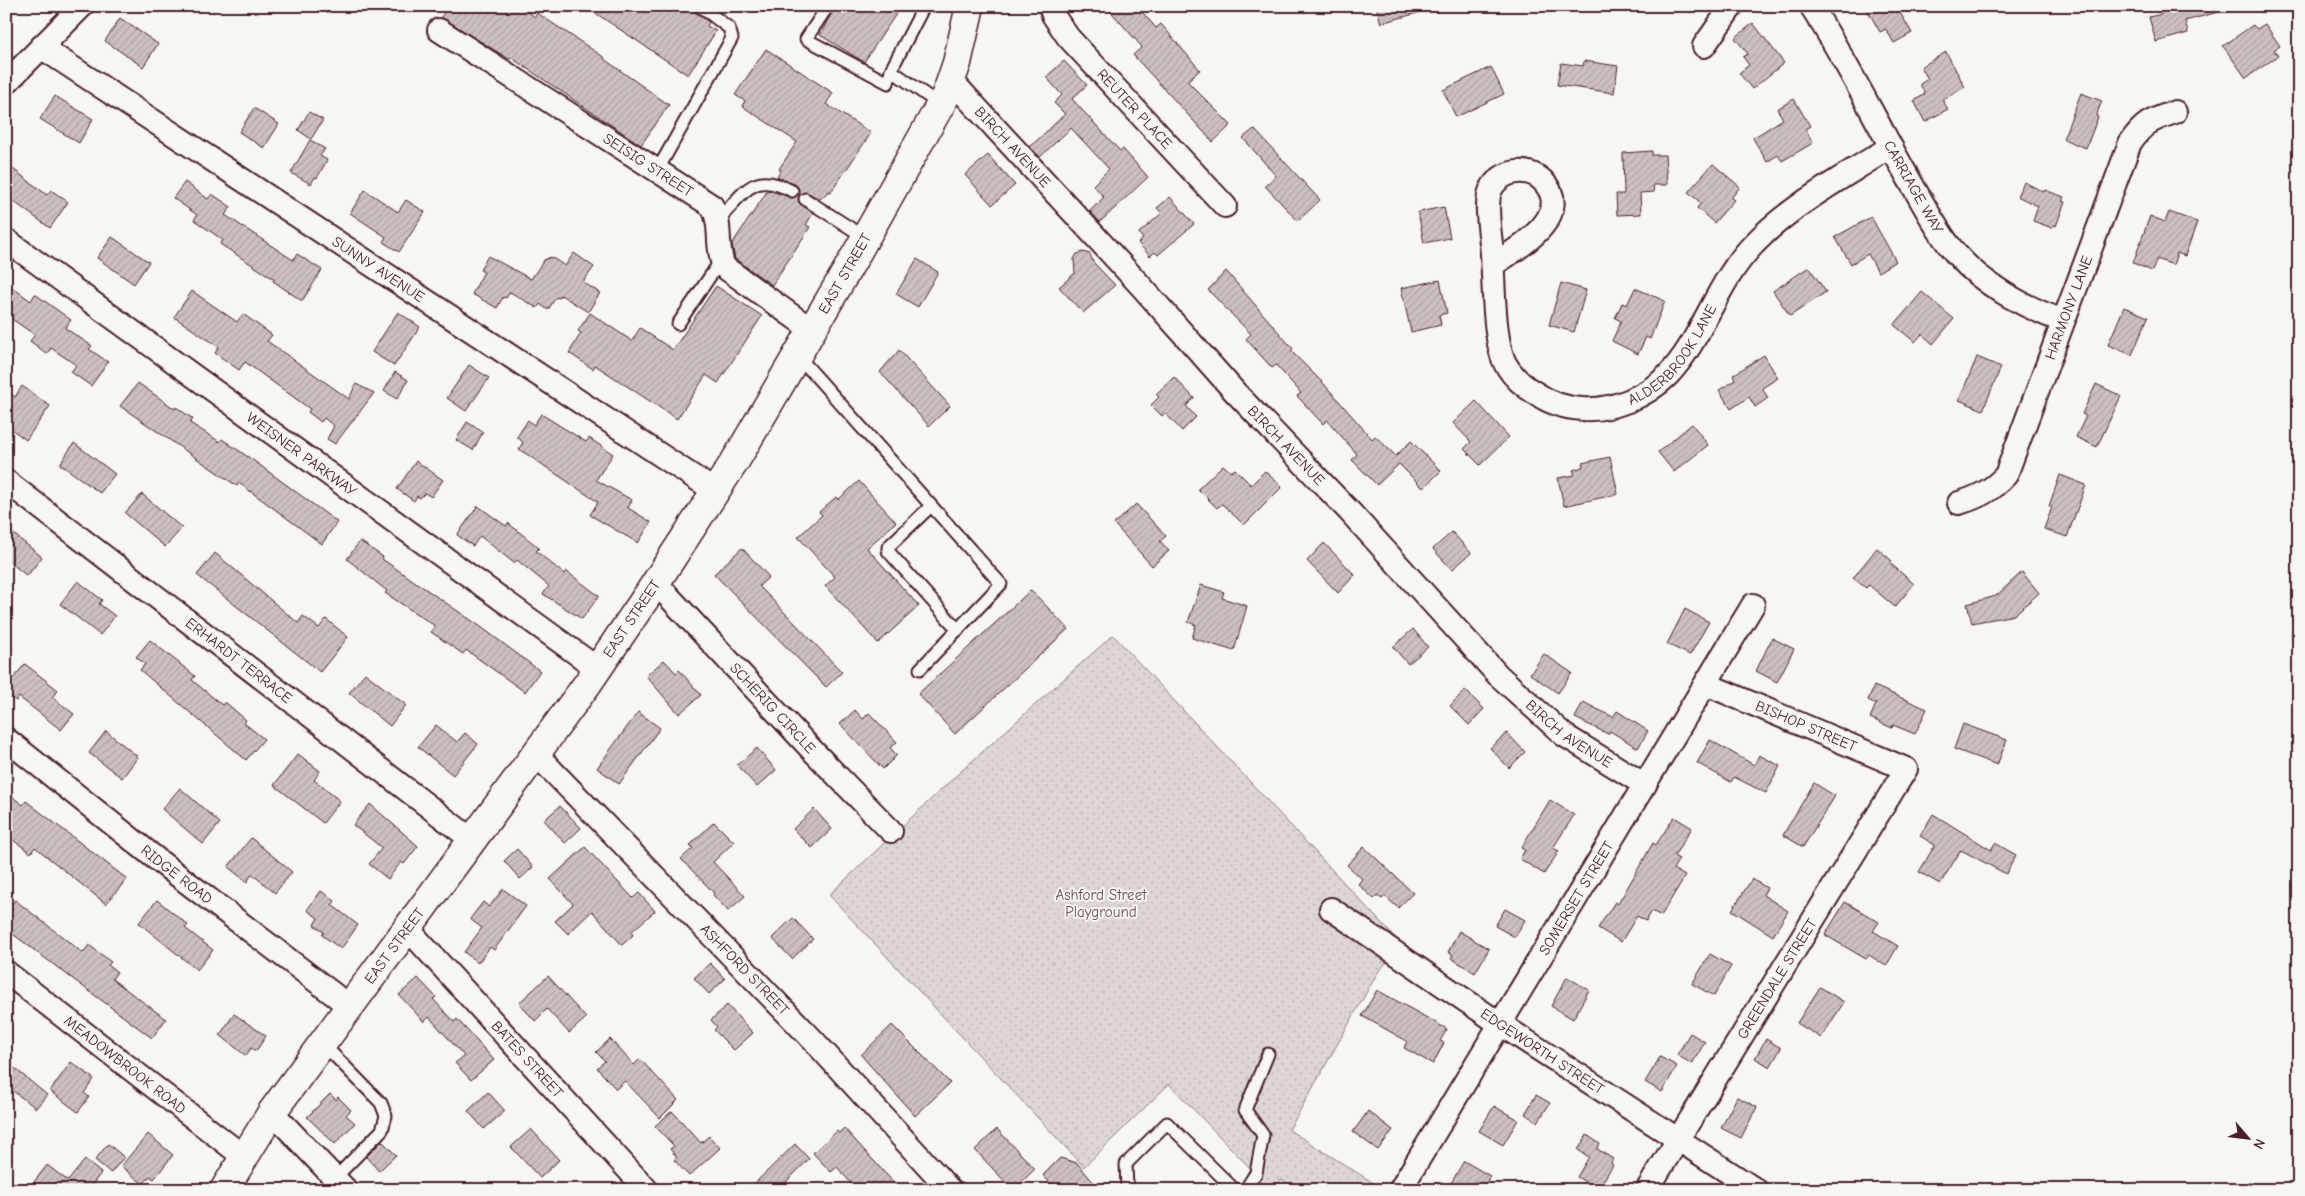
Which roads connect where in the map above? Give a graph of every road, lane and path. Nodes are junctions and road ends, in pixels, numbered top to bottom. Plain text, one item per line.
1 (82, 6) edge
2 (700, 6) edge
3 (828, 6) edge
4 (970, 6) edge
5 (1050, 6) edge
6 (1732, 6) edge
7 (1811, 6) edge
8 (920, 8) edge
9 (439, 30) dead end
10 (1704, 46) dead end
11 (41, 47) junction
12 (891, 70) junction
13 (951, 80) junction
14 (6, 83) edge
15 (940, 105) junction
16 (2175, 112) dead end
17 (1890, 147) junction
18 (657, 171) junction
19 (792, 191) dead end
20 (806, 199) dead end
21 (1225, 206) dead end
22 (719, 219) junction
23 (866, 238) junction
24 (6, 240) edge
25 (721, 260) junction
26 (1493, 265) dead end
27 (2063, 321) junction
28 (678, 324) dead end
29 (812, 330) junction
30 (797, 355) junction
31 (6, 481) edge
32 (715, 491) junction
33 (1959, 503) dead end
34 (931, 506) junction
35 (656, 583) junction
36 (1753, 605) dead end
37 (958, 630) junction
38 (598, 669) junction
39 (920, 669) dead end
40 (1706, 684) junction
41 (6, 739) edge
42 (536, 754) junction
43 (1906, 769) joint
44 (1645, 785) junction
45 (891, 831) dead end
46 (472, 840) junction
47 (1331, 909) dead end
48 (407, 928) junction
49 (6, 972) edge
50 (349, 1006) junction
51 (1500, 1024) junction
52 (322, 1043) junction
53 (1268, 1054) dead end
54 (272, 1112) junction
55 (1678, 1140) junction
56 (244, 1157) junction
57 (340, 1184) edge
58 (224, 1190) edge
59 (647, 1190) edge
60 (950, 1190) edge
61 (1127, 1190) edge
62 (1235, 1190) edge
63 (1245, 1190) edge
64 (1400, 1190) edge
65 (1647, 1190) edge
66 (1756, 1190) edge

1 - 11 street
2 - 18 lane
3 - 12 lane
4 - 13 main road, EAST STREET
5 - 21 street, REUTER PLACE
6 - 10 street
7 - 17 street, CARRIAGE WAY
8 - 12 lane
9 - 18 street, SEISIG STREET
11 - 14 street
11 - 32 street, SUNNY AVENUE
12 - 15 lane
13 - 15 main road, EAST STREET
13 - 44 street, BIRCH AVENUE
15 - 23 main road, EAST STREET
16 - 27 street, HARMONY LANE
17 - 26 street, ALDERBROOK LANE
17 - 27 street, CARRIAGE WAY
18 - 22 street, SEISIG STREET
19 - 22 lane
20 - 23 lane
22 - 25 street
23 - 29 main road, EAST STREET
24 - 38 street, WEISNER PARKWAY
25 - 28 lane
25 - 29 street
27 - 33 street, HARMONY LANE
29 - 30 main road, EAST STREET
30 - 32 main road, EAST STREET
30 - 34 lane
31 - 46 street, ERHARDT TERRACE
32 - 35 main road, EAST STREET
34 - 37 lane
34 - 37 lane
35 - 38 main road, EAST STREET
35 - 45 street, SCHERIG CIRCLE
36 - 40 street, SOMERSET STREET
37 - 39 lane
38 - 42 main road, EAST STREET
40 - 43 street, BISHOP STREET
40 - 44 street, SOMERSET STREET
41 - 50 street, RIDGE ROAD
42 - 46 main road, EAST STREET
42 - 60 street, ASHFORD STREET
43 - 55 street, GREENDALE STREET
44 - 51 street, SOMERSET STREET
46 - 48 main road, EAST STREET
47 - 51 street, EDGEWORTH STREET
48 - 50 main road, EAST STREET
48 - 59 street, BATES STREET
49 - 56 street, MEADOWBROOK ROAD
50 - 52 main road, EAST STREET
51 - 55 street, EDGEWORTH STREET
51 - 64 street, SOMERSET STREET
52 - 54 main road, EAST STREET
52 - 57 lane
53 - 63 lane
54 - 56 main road, EAST STREET
54 - 57 street
55 - 65 street, GREENDALE STREET
55 - 66 street, EDGEWORTH STREET
56 - 58 main road, EAST STREET
61 - 62 lane

